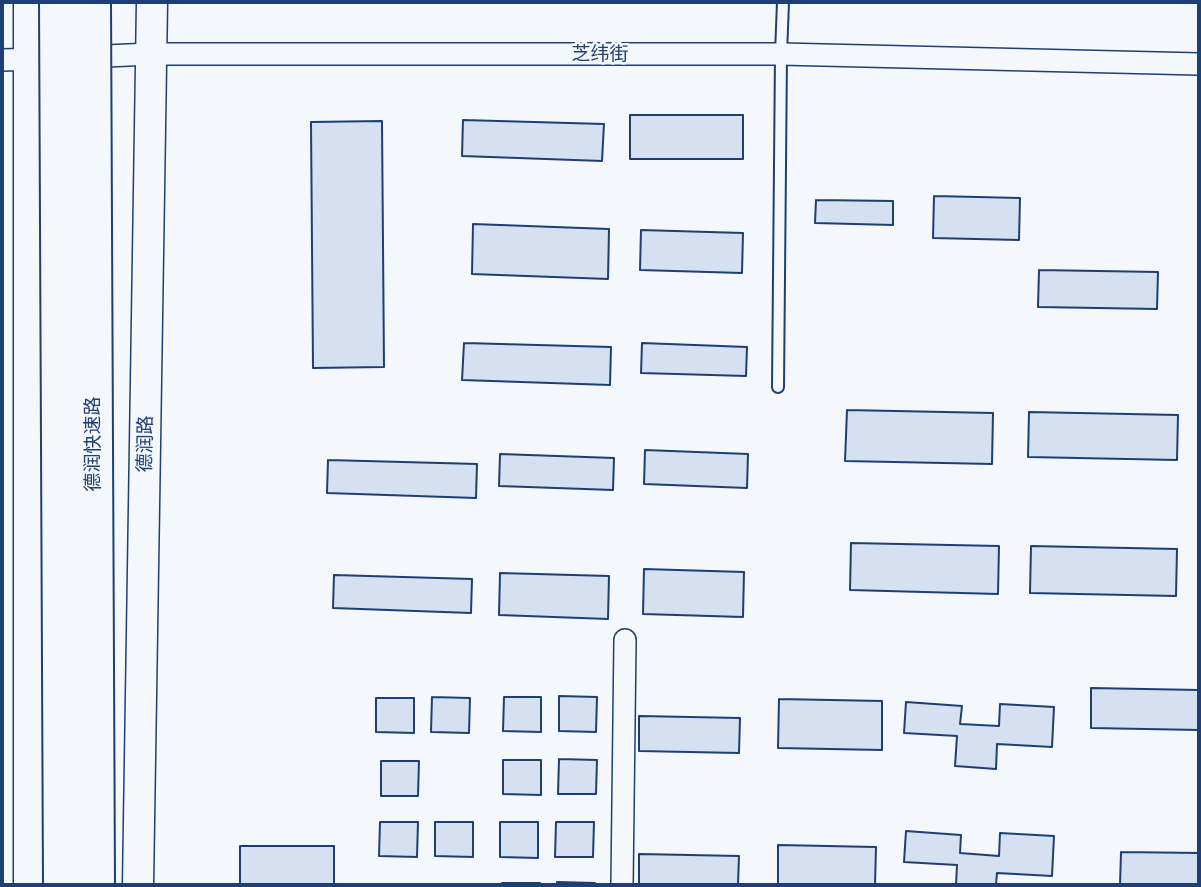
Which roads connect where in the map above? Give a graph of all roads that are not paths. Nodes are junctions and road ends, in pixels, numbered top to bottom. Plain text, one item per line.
1 (29, 2) edge
2 (60, 2) edge
3 (91, 2) edge
4 (115, 2) edge
5 (152, 2) edge
6 (783, 2) edge
7 (152, 54) junction
8 (781, 54) junction
9 (15, 60) edge
10 (1199, 64) edge
11 (778, 387) dead end
12 (625, 640) dead end
13 (95, 747) junction
14 (29, 885) edge
15 (63, 885) edge
16 (95, 885) edge
17 (138, 885) edge
18 (622, 885) edge

1 - 9 main road
2 - 15 highway, 德润快速路, bridge
3 - 13 highway, 德润快速路, bridge
4 - 13 highway, bridge
5 - 7 main road, 德润路
6 - 8 lane
7 - 8 street, 芝纬街
7 - 9 street, 芝纬街
7 - 17 main road, 德润路
8 - 10 street, 芝纬街
8 - 11 lane
9 - 14 main road
12 - 18 street
13 - 16 highway, 德润快速路, bridge

